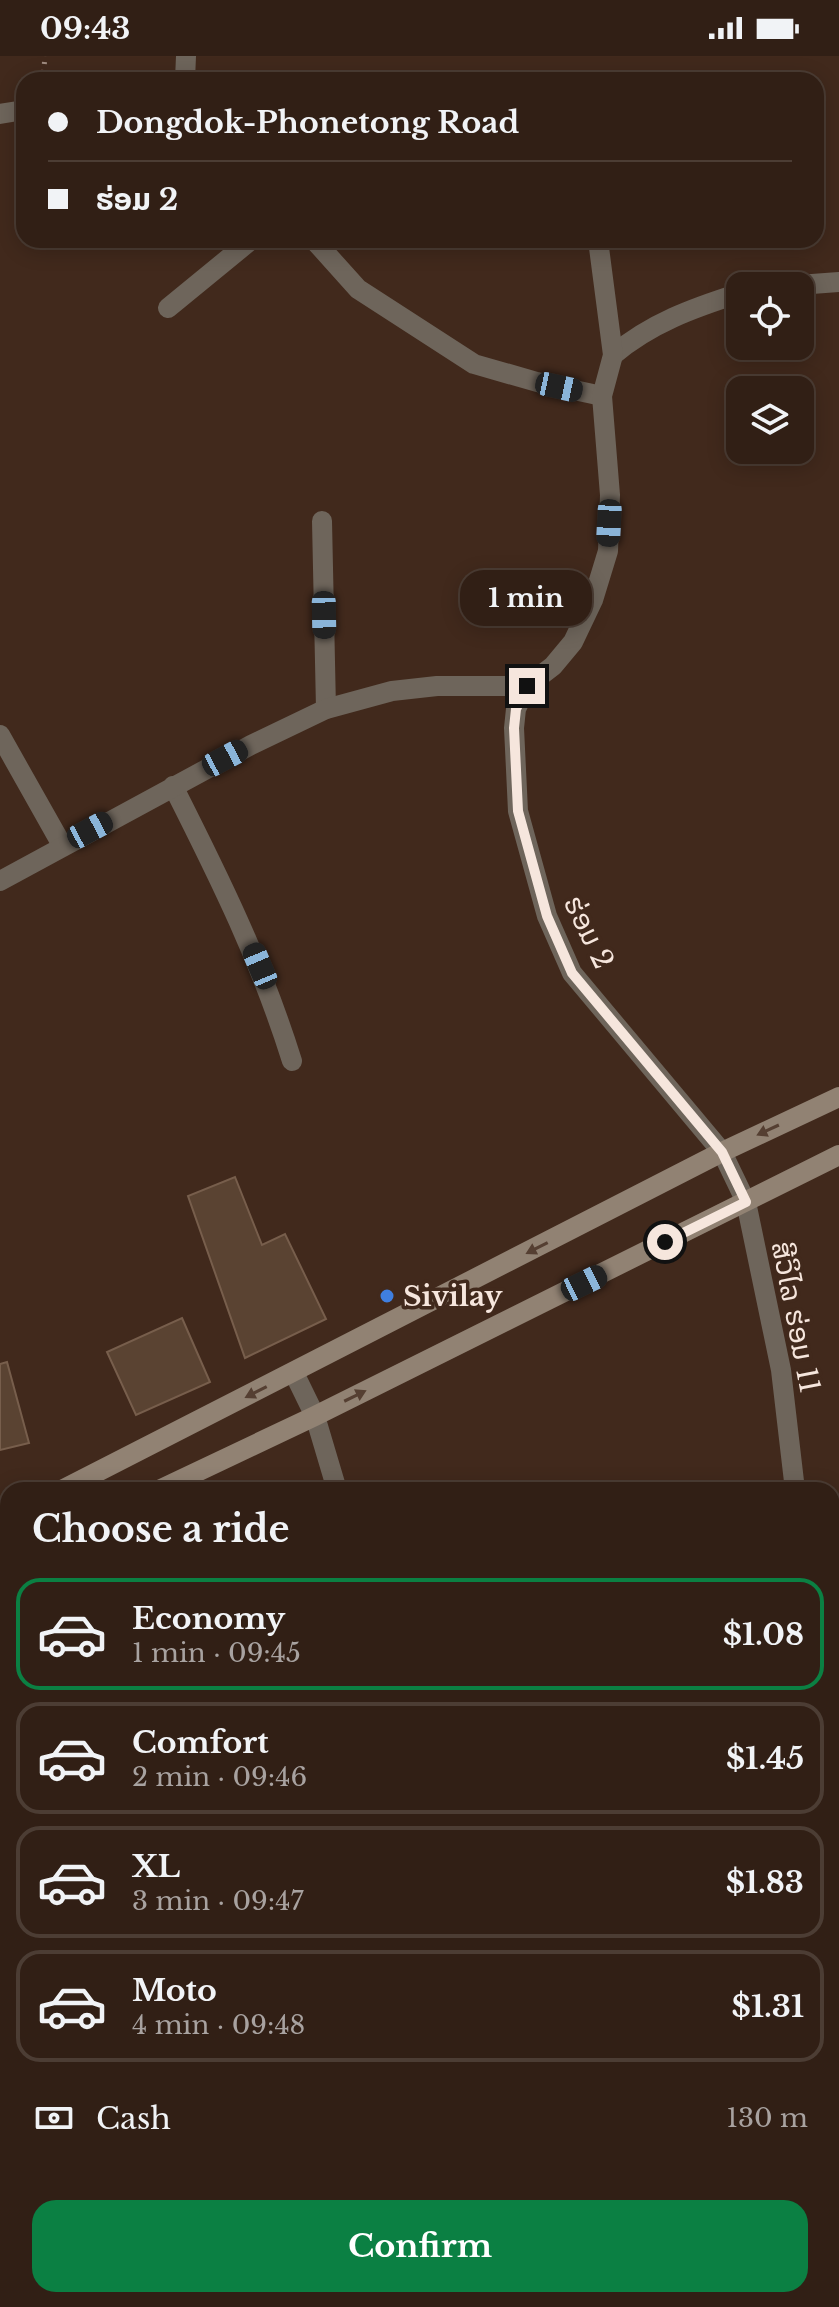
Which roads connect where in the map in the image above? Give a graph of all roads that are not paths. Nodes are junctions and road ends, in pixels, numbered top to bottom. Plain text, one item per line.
1 (241, 248) edge
2 (321, 248) edge
3 (599, 248) edge
4 (839, 282) edge
5 (814, 284) edge
6 (726, 297) edge
7 (168, 308) dead end
8 (613, 355) junction
9 (602, 396) junction
10 (322, 521) dead end
11 (527, 686) junction
12 (326, 709) junction
13 (0, 735) edge
14 (173, 786) junction
15 (62, 845) junction
16 (0, 881) edge
17 (292, 1061) dead end
18 (839, 1097) edge
19 (722, 1152) junction
20 (839, 1155) edge
21 (746, 1202) junction
22 (294, 1373) junction
23 (315, 1416) junction
24 (78, 1482) edge
25 (176, 1482) edge
26 (335, 1482) edge
27 (794, 1482) edge

1 - 7 street
2 - 9 street
3 - 8 street
4 - 5 street
6 - 8 street
8 - 9 street
9 - 11 street
10 - 12 street
11 - 12 street
11 - 19 street, ຮ່ອມ 2
12 - 14 street
13 - 15 street
14 - 15 street
14 - 17 street
15 - 16 street
18 -> 19 main road
19 - 21 street, ຮ່ອມ 2
19 -> 22 main road
20 - 21 main road
23 -> 21 main road
21 - 27 street, ສີວິໄລ ຮ່ອມ 11
22 - 23 street
22 -> 24 main road
23 - 25 main road
23 - 26 street

